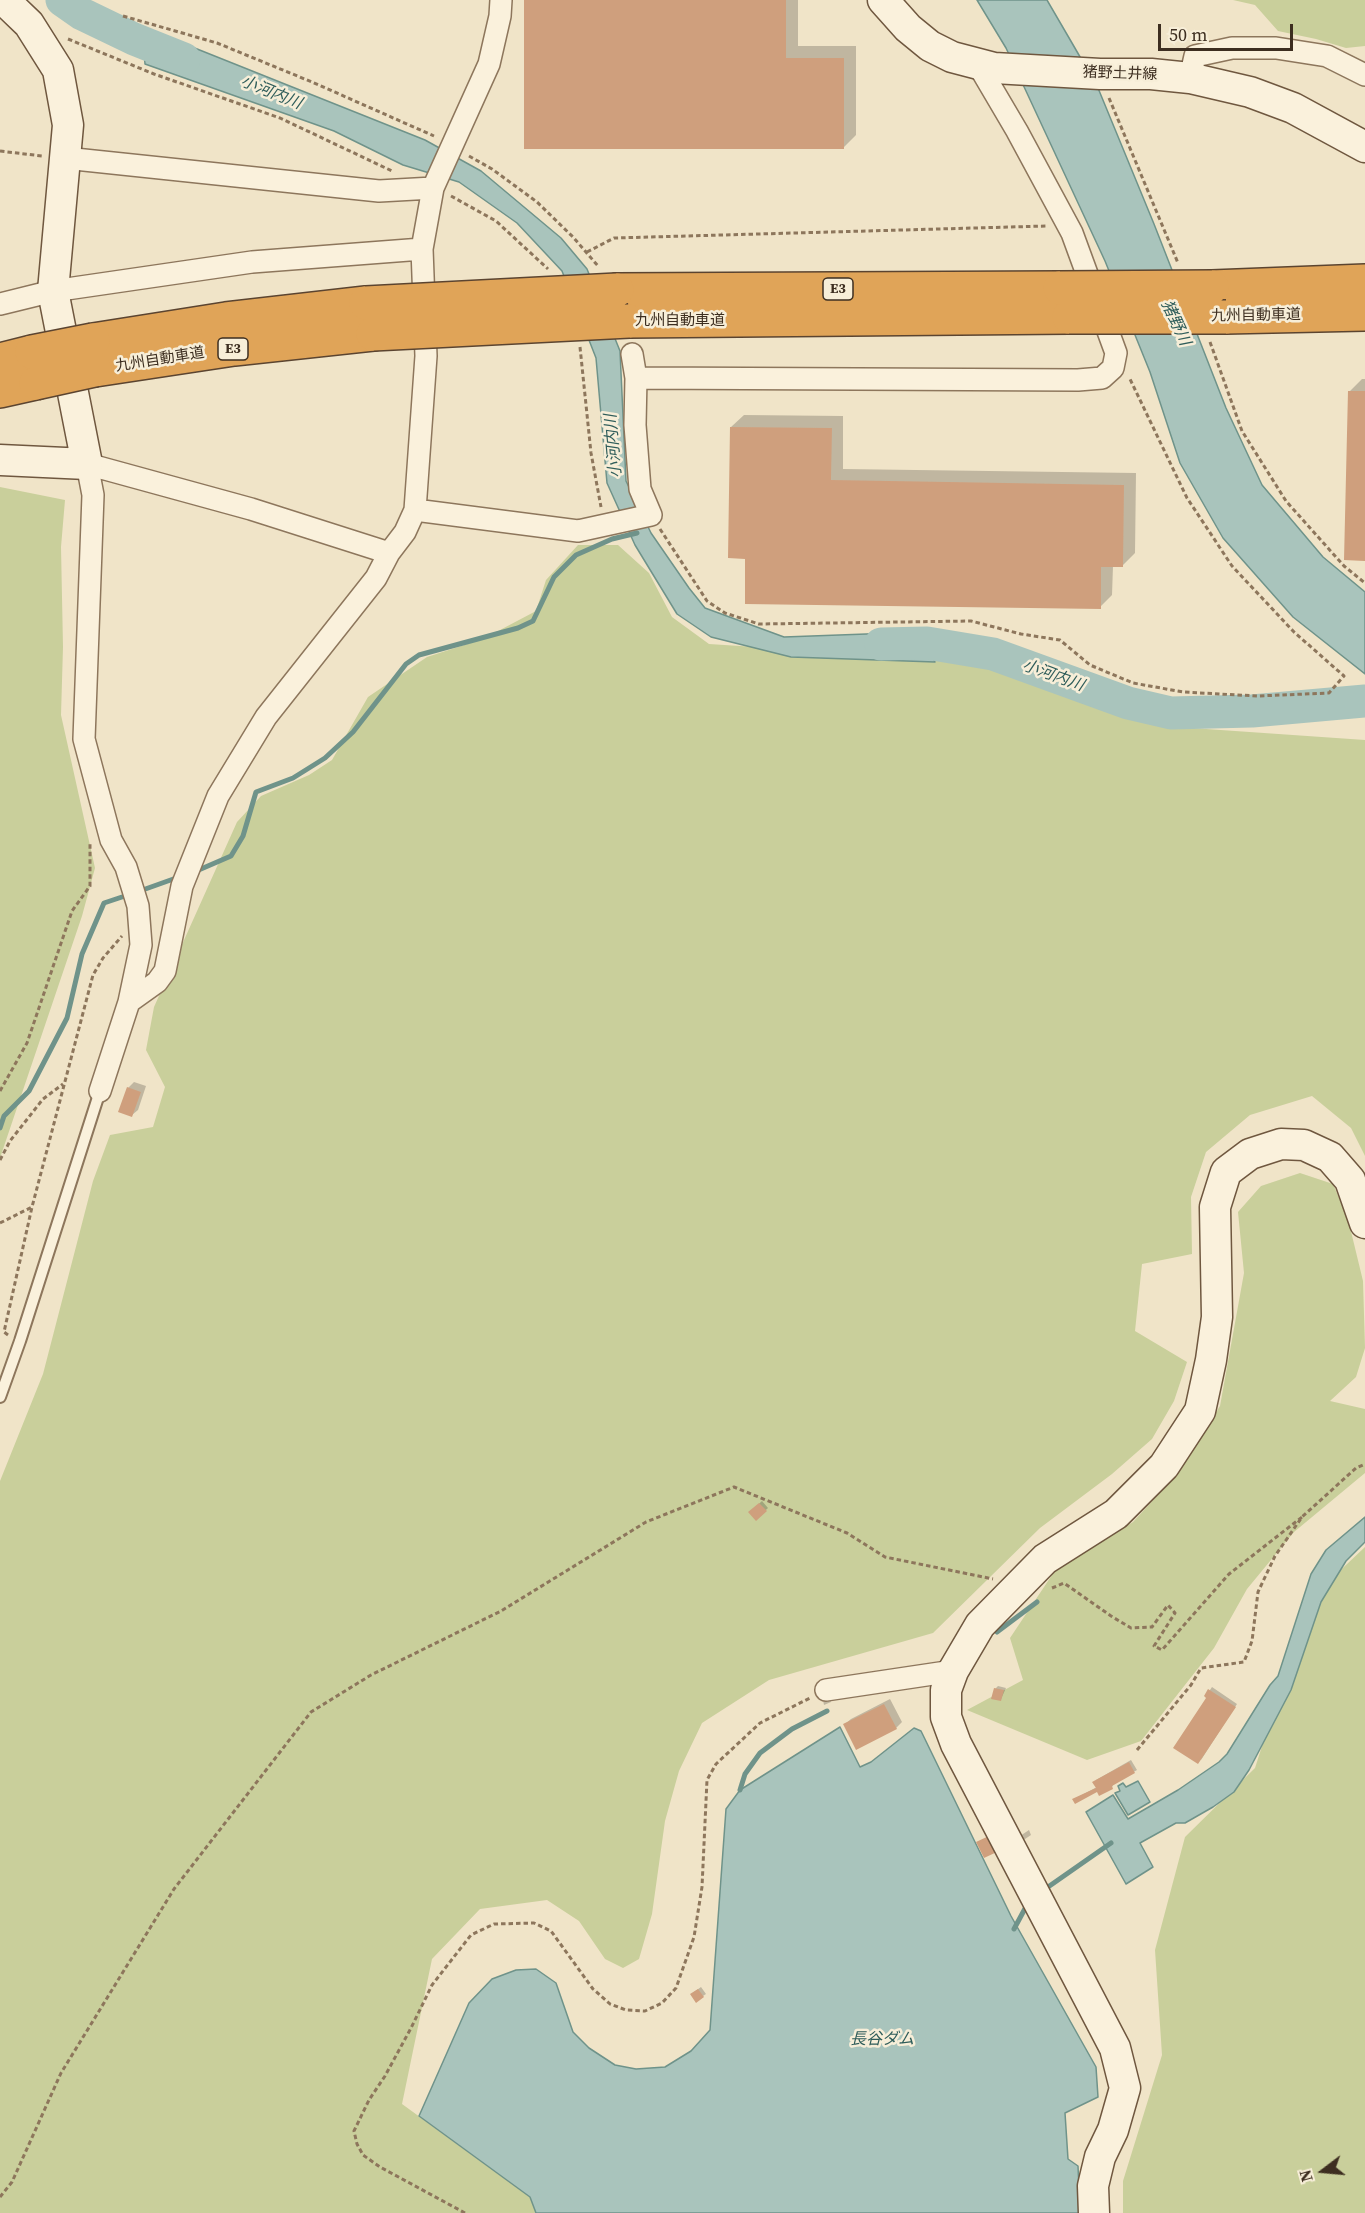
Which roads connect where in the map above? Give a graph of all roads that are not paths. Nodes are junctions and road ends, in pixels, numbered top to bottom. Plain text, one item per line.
1 (4, 0) edge
2 (501, 0) edge
3 (884, 0) edge
4 (985, 66) junction
5 (1365, 75) edge
6 (1190, 78) junction
7 (1365, 147) edge
8 (65, 158) junction
9 (433, 188) junction
10 (422, 249) junction
11 (1365, 281) edge
12 (53, 291) junction
13 (1065, 303) junction
14 (0, 304) edge
15 (1365, 314) edge
16 (632, 354) dead end
17 (94, 355) junction
18 (0, 360) edge
19 (34, 367) junction
20 (636, 378) junction
21 (0, 392) edge
22 (0, 460) edge
23 (87, 464) junction
24 (415, 510) junction
25 (388, 553) junction
26 (129, 1002) junction
27 (100, 1091) joint
28 (1365, 1223) edge
29 (0, 1397) edge
30 (953, 1671) junction
31 (826, 1690) road end
32 (1094, 2213) edge

1 - 8 street
2 - 9 street
3 - 4 street, 猪野土井線
4 - 6 street, 猪野土井線
4 - 20 street
5 - 6 street
6 - 7 street, 猪野土井線
8 - 9 street
8 - 12 street
9 - 10 street
10 - 12 street
10 - 24 street
11 - 13 highway, 九州自動車道 / E3, bridge
12 - 14 street
12 - 23 street
13 - 15 highway, 九州自動車道 / E3, bridge
13 - 17 highway, 九州自動車道 / E3, bridge
13 - 17 highway, 九州自動車道 / E3, bridge
16 - 20 street
17 - 19 highway, 九州自動車道 / E3, bridge
18 - 19 highway, 九州自動車道 / E3
19 - 21 highway, 九州自動車道 / E3
20 - 24 street
22 - 23 street
23 - 25 street
23 - 26 street
24 - 25 street
25 - 26 street
26 - 27 street
27 - 29 lane
28 - 30 street
30 - 31 street
30 - 32 street

